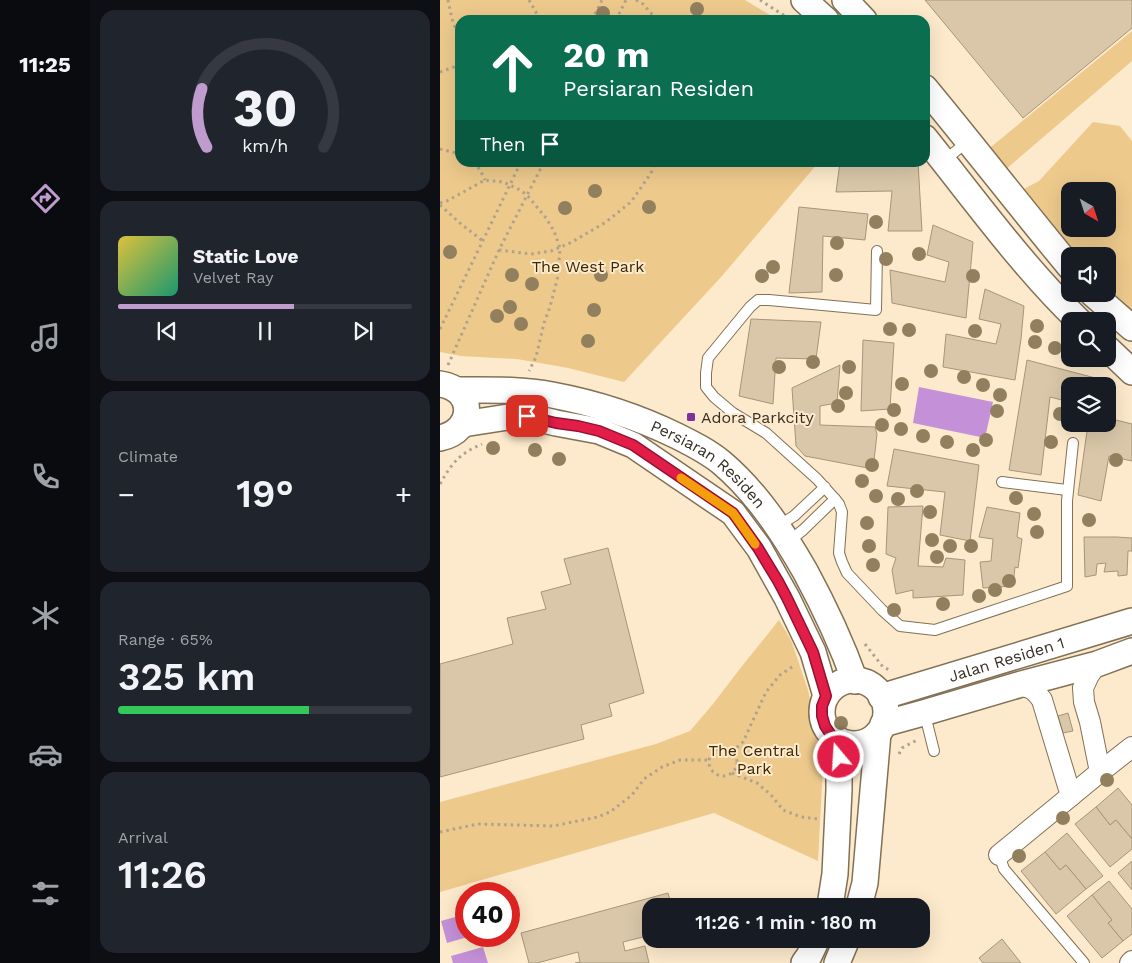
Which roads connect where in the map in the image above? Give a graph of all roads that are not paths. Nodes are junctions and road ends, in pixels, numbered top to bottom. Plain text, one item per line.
1 (804, 0) edge
2 (845, 0) edge
3 (820, 15) edge
4 (859, 15) edge
5 (930, 94) edge
6 (969, 141) junction
7 (930, 144) edge
8 (944, 161) junction
9 (877, 251) dead end
10 (1061, 256) edge
11 (1102, 302) edge
12 (1070, 312) edge
13 (1132, 328) edge
14 (1116, 357) edge
15 (1132, 372) edge
16 (448, 380) edge
17 (448, 438) edge
18 (1073, 442) dead end
19 (1002, 482) dead end
20 (825, 488) junction
21 (1068, 490) junction
22 (835, 499) junction
23 (783, 534) junction
24 (1132, 621) edge
25 (1132, 651) edge
26 (1096, 664) junction
27 (855, 680) junction
28 (1018, 685) junction
29 (881, 697) junction
30 (820, 703) junction
31 (924, 714) junction
32 (881, 728) junction
33 (829, 739) junction
34 (1132, 747) edge
35 (934, 751) dead end
36 (1100, 772) junction
37 (1071, 796) junction
38 (999, 855) joint
39 (831, 898) edge
40 (861, 898) edge
41 (813, 948) edge
42 (843, 948) edge
43 (804, 963) edge
44 (837, 963) edge
45 (1084, 963) edge

1 - 3 street
2 - 4 street
5 - 6 street
6 - 8 lane
6 - 10 street
7 - 8 street
8 - 12 street
9 - 20 lane
11 - 13 street
14 - 15 street
16 - 17 street
16 - 23 street, Persiaran Residen
17 - 30 street, Persiaran Residen
18 - 21 lane
19 - 21 lane
20 - 22 lane
20 - 23 lane
21 - 22 lane
22 - 23 lane
23 - 27 street, Persiaran Residen
24 - 29 street, Jalan Residen 1
25 - 26 street, Jalan Residen 1
26 - 28 street, Jalan Residen 1
26 - 36 street
27 - 29 street
27 - 30 street
28 - 31 street, Jalan Residen 1
28 - 37 street
29 - 32 street
30 - 33 street
31 - 32 street, Jalan Residen 1
31 - 35 lane
32 - 33 street
32 - 40 street
33 - 39 street
34 - 36 street
36 - 37 street
37 - 38 street
38 - 45 lane
41 - 43 street
42 - 44 street

